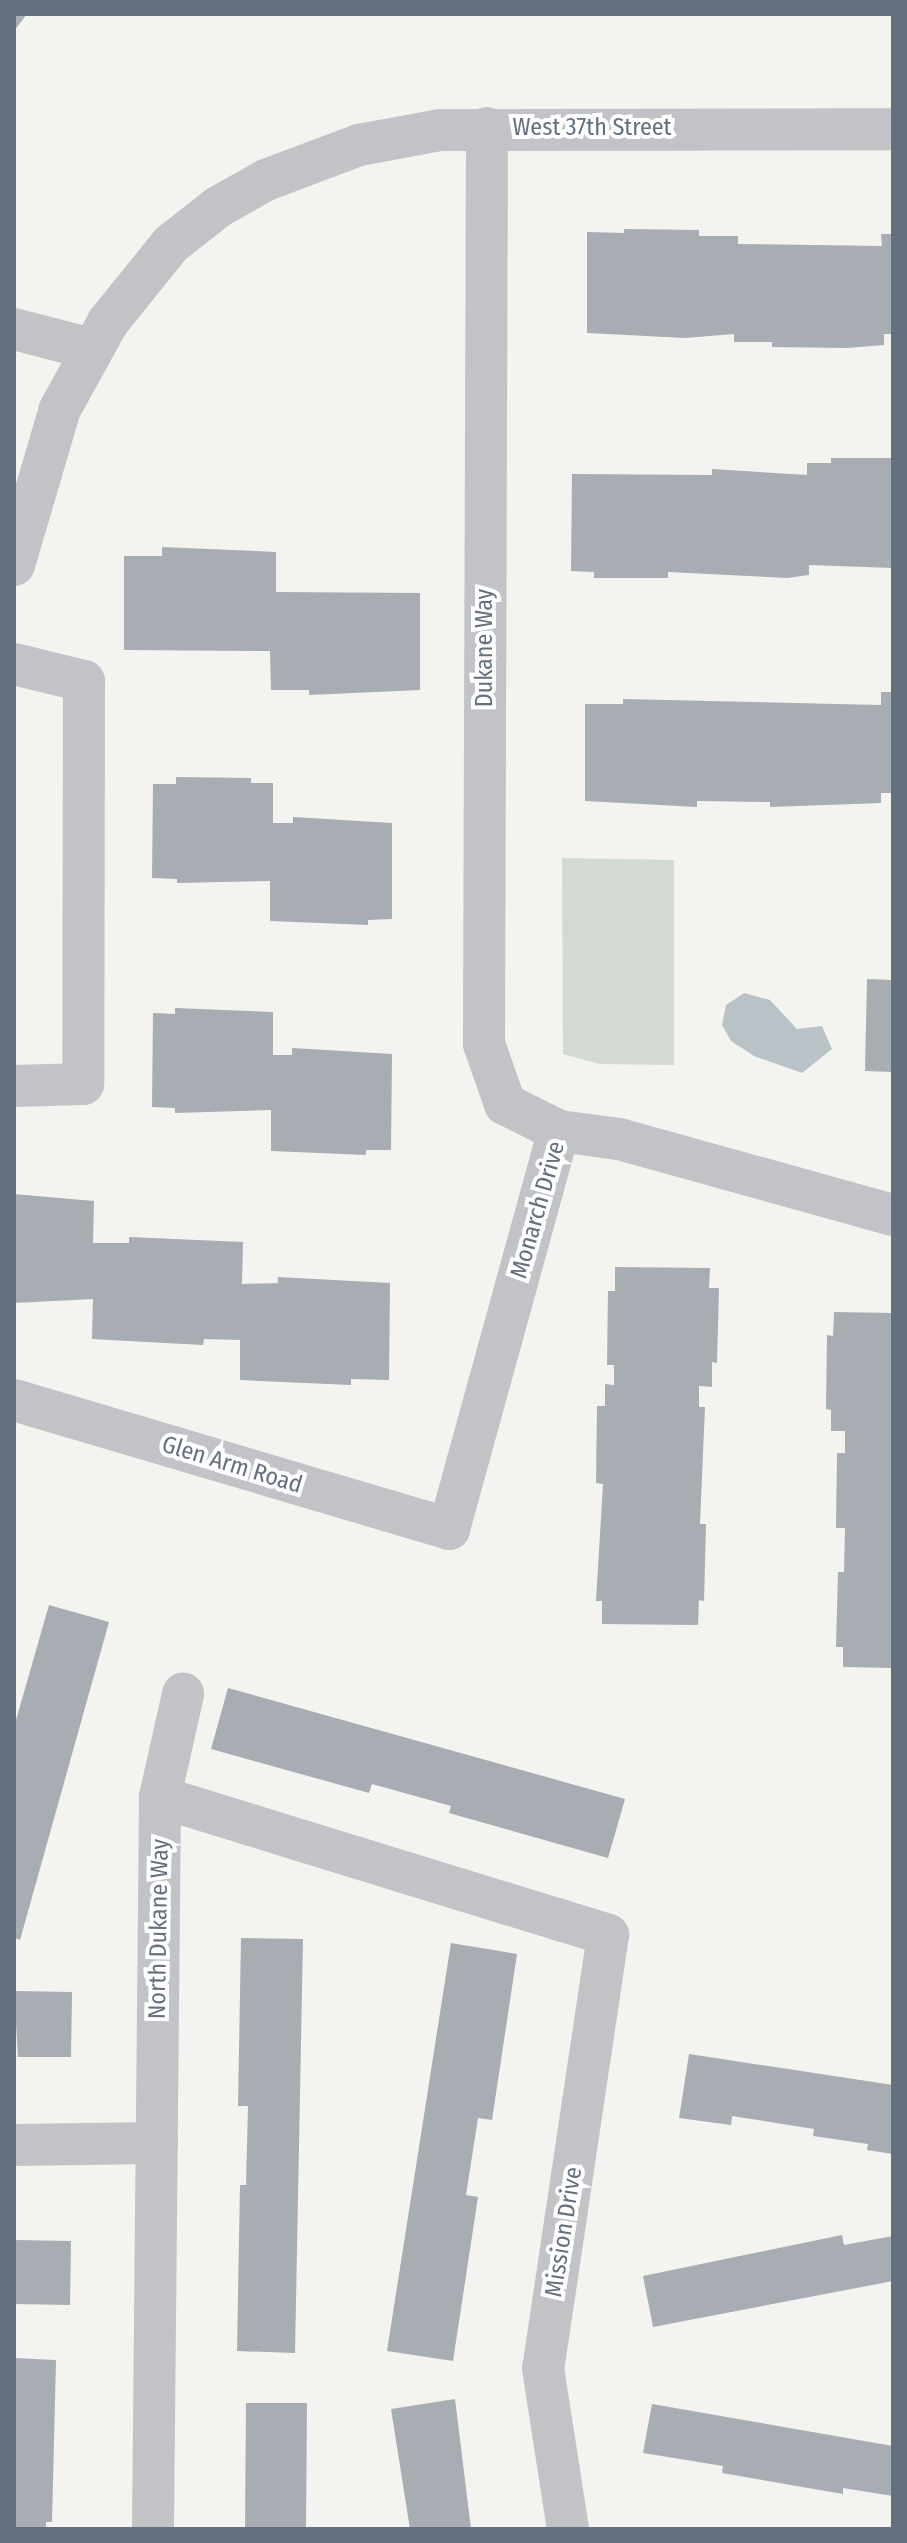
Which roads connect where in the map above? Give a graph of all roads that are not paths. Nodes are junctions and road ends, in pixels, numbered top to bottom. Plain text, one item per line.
1 (487, 128) junction
2 (893, 129) edge
3 (14, 329) edge
4 (91, 349) junction
5 (14, 565) edge
6 (14, 664) edge
7 (14, 1086) edge
8 (559, 1131) junction
9 (893, 1215) edge
10 (14, 1400) edge
11 (449, 1529) joint
12 (183, 1694) dead end
13 (160, 1797) junction
14 (608, 1935) joint
15 (157, 2143) junction
16 (14, 2145) edge
17 (153, 2529) edge
18 (568, 2529) edge

1 - 2 street, West 37th Street
1 - 4 street, West 37th Street
1 - 8 street, Dukane Way
3 - 4 street
4 - 5 street, West 37th Street
6 - 7 street
8 - 9 street, Monarch Drive
8 - 11 street, Monarch Drive
10 - 11 street, Glen Arm Road
12 - 13 street
13 - 14 street, North Dukane Way
13 - 15 street, North Dukane Way
14 - 18 street, Mission Drive
15 - 16 street
15 - 17 street, North Dukane Way

